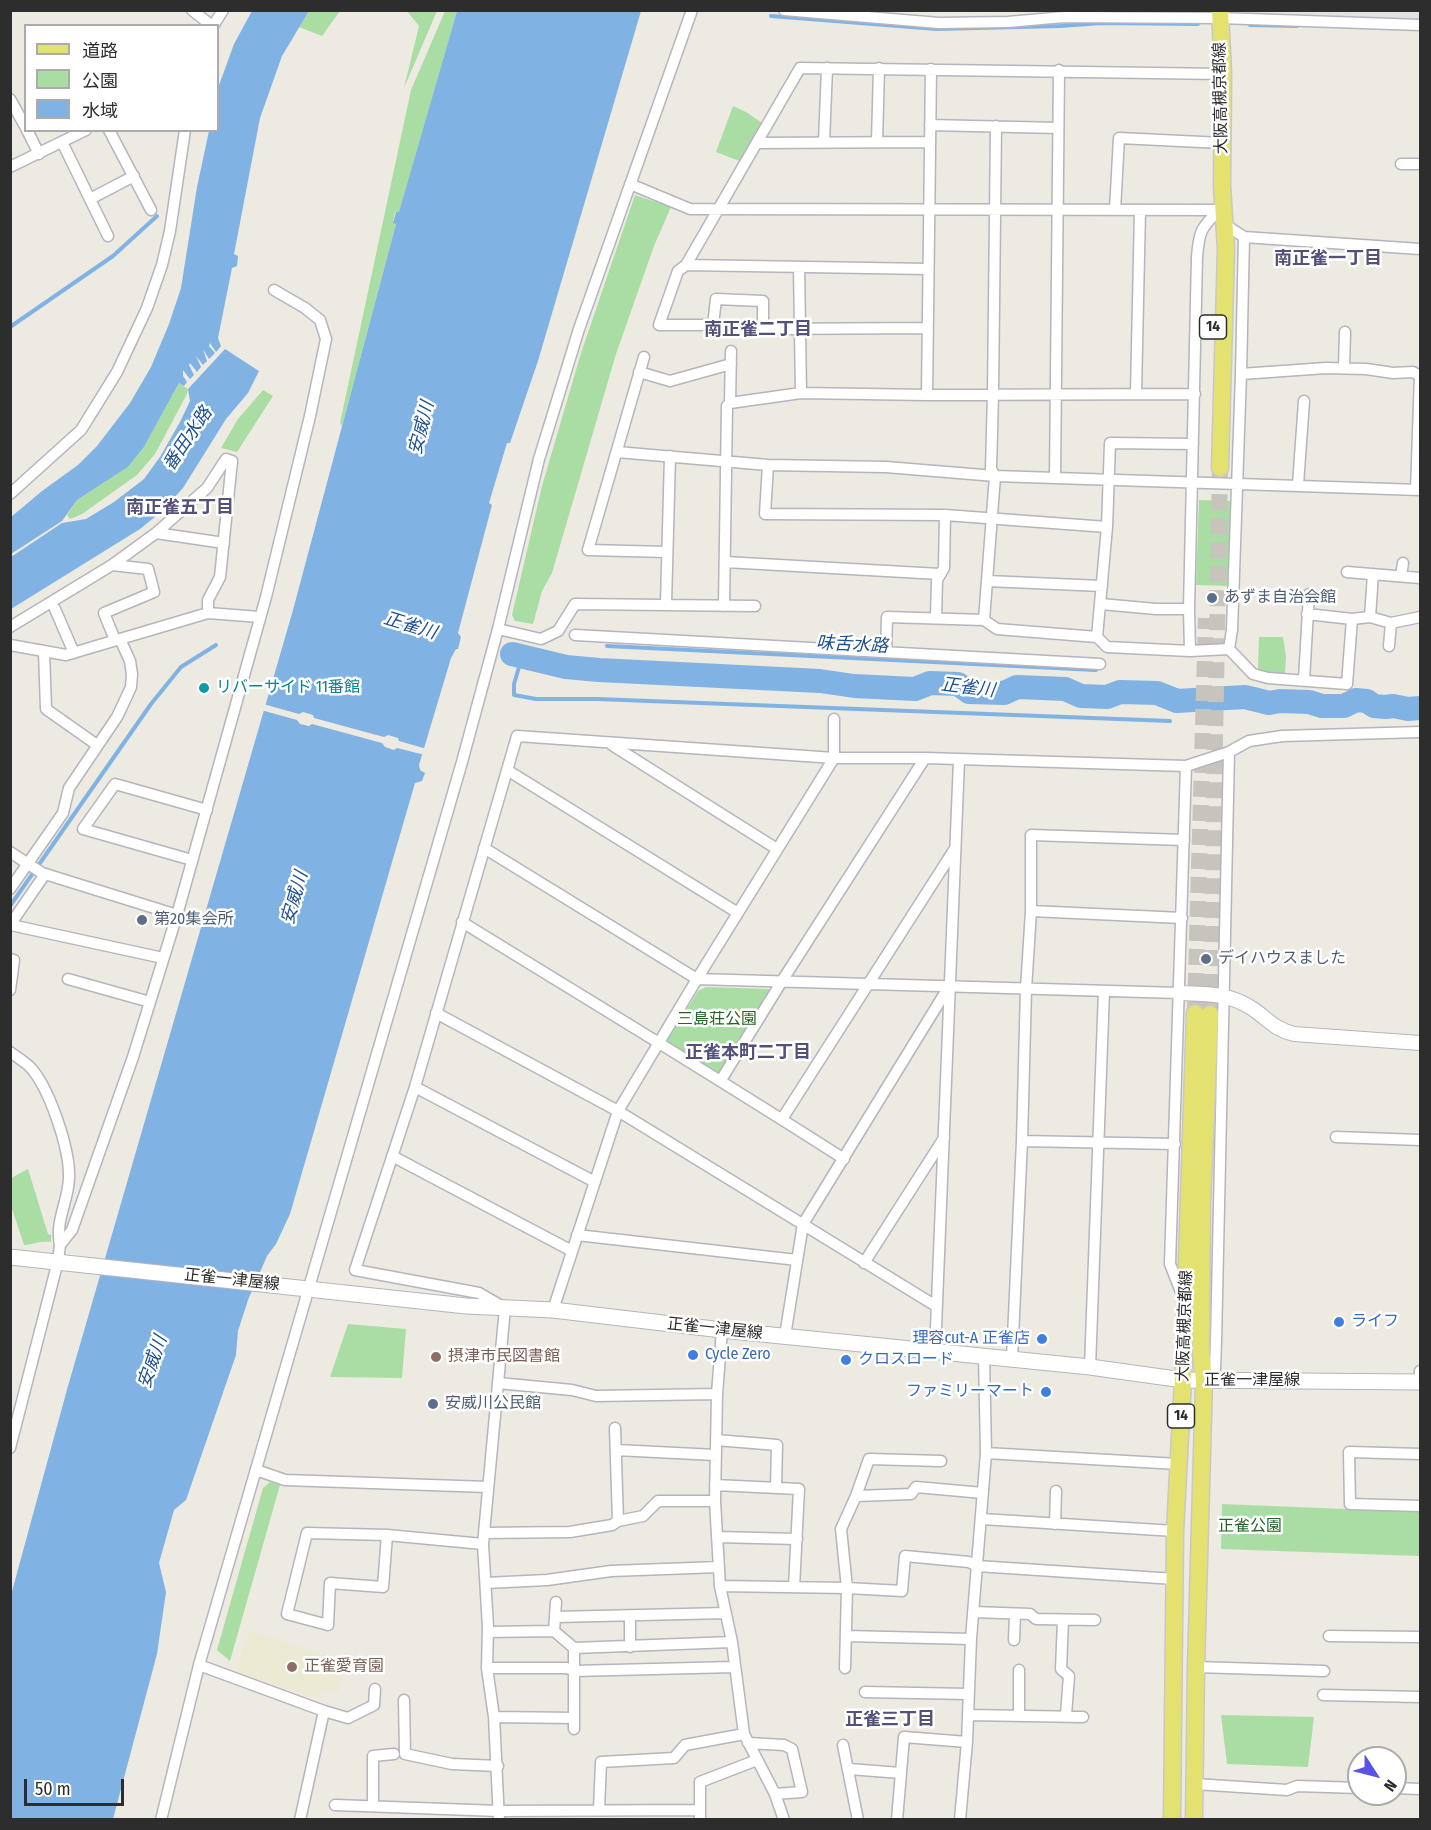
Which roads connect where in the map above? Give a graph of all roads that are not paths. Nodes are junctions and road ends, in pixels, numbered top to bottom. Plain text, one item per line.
1 (192, 10) edge
2 (224, 10) edge
3 (692, 10) edge
4 (784, 10) edge
5 (1220, 14) edge
6 (210, 24) edge
7 (214, 24) edge
8 (1420, 25) edge
9 (827, 68) junction
10 (879, 68) junction
11 (931, 69) junction
12 (1059, 70) junction
13 (1223, 74) junction
14 (10, 99) edge
15 (24, 125) edge
16 (930, 125) junction
17 (996, 126) junction
18 (1058, 128) junction
19 (28, 132) edge
20 (82, 132) edge
21 (110, 132) edge
22 (185, 132) edge
23 (62, 142) junction
24 (758, 142) junction
25 (824, 142) junction
26 (877, 142) junction
27 (930, 142) junction
28 (1222, 143) junction
29 (39, 154) junction
30 (1401, 164) dead end
31 (1420, 164) edge
32 (10, 167) edge
33 (134, 176) junction
34 (630, 184) junction
35 (90, 199) junction
36 (929, 208) junction
37 (151, 210) dead end
38 (717, 210) junction
39 (994, 210) junction
40 (1057, 210) junction
41 (1115, 210) junction
42 (1140, 210) junction
43 (1222, 217) junction
44 (108, 236) dead end
45 (1244, 237) junction
46 (1420, 249) edge
47 (686, 265) junction
48 (799, 267) junction
49 (928, 269) junction
50 (274, 290) dead end
51 (799, 328) junction
52 (927, 328) junction
53 (1346, 332) dead end
54 (731, 351) dead end
55 (644, 357) dead end
56 (731, 364) junction
57 (1344, 368) junction
58 (639, 372) junction
59 (1241, 374) junction
60 (1420, 376) edge
61 (667, 380) junction
62 (665, 392) dead end
63 (801, 393) junction
64 (1056, 393) junction
65 (1136, 393) junction
66 (993, 394) junction
67 (1195, 394) junction
68 (927, 395) junction
69 (1304, 401) dead end
70 (730, 403) junction
71 (1303, 416) junction
72 (1315, 416) dead end
73 (1193, 444) junction
74 (617, 452) junction
75 (670, 456) junction
76 (727, 461) junction
77 (768, 465) junction
78 (1215, 468) tunnel mouth
79 (995, 476) junction
80 (1056, 478) junction
81 (1108, 478) junction
82 (1193, 482) junction
83 (1237, 483) junction
84 (1299, 485) junction
85 (1418, 490) edge
86 (10, 494) edge
87 (945, 515) junction
88 (992, 520) junction
89 (1107, 527) junction
90 (156, 534) junction
91 (224, 543) junction
92 (667, 552) junction
93 (725, 562) junction
94 (1402, 563) dead end
95 (112, 565) junction
96 (1347, 572) dead end
97 (940, 574) junction
98 (1373, 574) junction
99 (1401, 576) junction
100 (1420, 578) edge
101 (987, 581) junction
102 (1102, 586) junction
103 (1309, 594) dead end
104 (666, 604) junction
105 (1101, 604) junction
106 (724, 606) junction
107 (755, 606) dead end
108 (55, 609) dead end
109 (1190, 609) junction
110 (207, 613) junction
111 (1307, 614) junction
112 (260, 617) junction
113 (1370, 617) junction
114 (1420, 617) edge
115 (936, 618) junction
116 (1352, 619) junction
117 (984, 620) junction
118 (1391, 622) junction
119 (10, 627) edge
120 (498, 629) junction
121 (575, 635) dead end
122 (1097, 637) junction
123 (117, 640) junction
124 (10, 645) edge
125 (1389, 646) dead end
126 (1229, 649) junction
127 (44, 651) junction
128 (1190, 651) junction
129 (885, 652) junction
130 (74, 653) junction
131 (1100, 663) dead end
132 (1304, 680) junction
133 (834, 719) dead end
134 (1420, 732) edge
135 (609, 743) junction
136 (97, 745) junction
137 (1229, 752) junction
138 (834, 758) junction
139 (925, 758) junction
140 (959, 760) junction
141 (1186, 766) junction
142 (507, 770) junction
143 (207, 810) junction
144 (1184, 840) junction
145 (484, 848) junction
146 (777, 849) junction
147 (955, 850) junction
148 (10, 852) edge
149 (192, 860) junction
150 (31, 865) junction
151 (44, 873) junction
152 (10, 889) edge
153 (1031, 911) junction
154 (738, 913) junction
155 (177, 915) junction
156 (1182, 918) junction
157 (462, 922) junction
158 (11, 925) edge
159 (163, 958) junction
160 (10, 959) edge
161 (68, 979) dead end
162 (697, 979) junction
163 (782, 981) junction
164 (868, 983) junction
165 (950, 986) junction
166 (1026, 989) junction
167 (10, 990) edge
168 (1104, 991) junction
169 (1179, 993) junction
170 (1224, 995) junction
171 (150, 1002) junction
172 (436, 1013) junction
173 (1420, 1042) edge
174 (658, 1043) junction
175 (10, 1052) edge
176 (721, 1080) junction
177 (415, 1087) junction
178 (618, 1111) junction
179 (782, 1119) junction
180 (944, 1137) junction
181 (1336, 1137) dead end
182 (1420, 1140) edge
183 (1022, 1141) junction
184 (1099, 1142) junction
185 (1175, 1144) junction
186 (393, 1156) junction
187 (844, 1159) junction
188 (595, 1182) junction
189 (804, 1224) junction
190 (578, 1235) junction
191 (60, 1245) junction
192 (572, 1251) junction
193 (10, 1257) edge
194 (796, 1260) junction
195 (62, 1262) junction
196 (864, 1263) junction
197 (307, 1288) junction
198 (1185, 1301) junction
199 (936, 1306) junction
200 (505, 1308) junction
201 (553, 1310) junction
202 (722, 1330) junction
203 (785, 1336) junction
204 (935, 1352) junction
205 (984, 1356) junction
206 (1012, 1359) junction
207 (1089, 1367) junction
208 (1183, 1380) junction
209 (1204, 1381) junction
210 (1420, 1382) edge
211 (498, 1383) junction
212 (717, 1394) junction
213 (615, 1428) dead end
214 (716, 1440) junction
215 (10, 1448) edge
216 (616, 1450) junction
217 (986, 1453) junction
218 (1420, 1454) edge
219 (716, 1455) junction
220 (941, 1461) dead end
221 (1179, 1464) junction
222 (256, 1470) junction
223 (715, 1485) junction
224 (488, 1487) junction
225 (776, 1488) junction
226 (1056, 1491) dead end
227 (983, 1493) junction
228 (856, 1497) junction
229 (715, 1502) junction
230 (1420, 1506) edge
231 (982, 1519) junction
232 (618, 1521) junction
233 (1055, 1524) junction
234 (1175, 1531) junction
235 (387, 1535) junction
236 (717, 1537) junction
237 (484, 1539) junction
238 (796, 1539) junction
239 (977, 1566) junction
240 (719, 1567) junction
241 (1175, 1579) junction
242 (486, 1583) junction
243 (720, 1587) junction
244 (794, 1587) junction
245 (847, 1588) junction
246 (556, 1602) dead end
247 (974, 1612) junction
248 (726, 1613) junction
249 (1015, 1614) junction
250 (630, 1616) junction
251 (555, 1617) junction
252 (1063, 1620) junction
253 (1095, 1620) dead end
254 (554, 1631) junction
255 (488, 1632) junction
256 (846, 1636) junction
257 (1329, 1636) dead end
258 (1420, 1637) edge
259 (971, 1639) junction
260 (1014, 1640) dead end
261 (732, 1642) junction
262 (630, 1647) junction
263 (574, 1648) junction
264 (199, 1665) junction
265 (734, 1667) junction
266 (1196, 1667) junction
267 (487, 1668) junction
268 (845, 1668) dead end
269 (1019, 1670) dead end
270 (574, 1671) junction
271 (1324, 1671) dead end
272 (375, 1689) dead end
273 (865, 1692) dead end
274 (968, 1694) junction
275 (1323, 1695) dead end
276 (1420, 1697) edge
277 (404, 1700) dead end
278 (324, 1711) junction
279 (969, 1715) junction
280 (1019, 1715) junction
281 (1066, 1716) junction
282 (494, 1717) junction
283 (1083, 1717) dead end
284 (746, 1739) junction
285 (968, 1742) junction
286 (843, 1745) dead end
287 (394, 1755) dead end
288 (757, 1760) junction
289 (498, 1766) junction
290 (849, 1769) junction
291 (901, 1773) junction
292 (1195, 1784) junction
293 (1347, 1788) edge
294 (775, 1794) junction
295 (335, 1805) dead end
296 (373, 1806) junction
297 (599, 1810) junction
298 (499, 1815) edge
299 (628, 1815) edge
300 (700, 1815) edge
301 (1170, 1816) edge
302 (1195, 1816) edge
303 (161, 1820) edge
304 (300, 1820) edge
305 (784, 1820) edge
306 (858, 1820) edge
307 (897, 1820) edge
308 (960, 1820) edge

1 - 6 street
2 - 7 street
3 - 34 street
4 - 5 street
5 - 8 street
5 - 13 main road, 大阪高槻京都線 / 14
9 - 10 street
9 - 24 street
9 - 25 street
10 - 11 street
10 - 26 street
11 - 12 street
11 - 16 street
12 - 13 street
12 - 18 street
13 - 28 main road, 大阪高槻京都線 / 14
14 - 15 street
16 - 17 street
16 - 27 street
17 - 18 street
17 - 39 street
18 - 40 street
19 - 29 street
20 - 23 street
21 - 33 street
22 - 86 street
23 - 29 street
23 - 35 street
24 - 25 street
24 - 38 street
25 - 26 street
26 - 27 street
27 - 36 street
28 - 41 street
28 - 43 main road, 大阪高槻京都線 / 14
29 - 32 street
30 - 31 street
33 - 35 street
33 - 37 street
34 - 38 street
34 - 120 street
35 - 44 street
36 - 38 street
36 - 39 street
36 - 49 street
38 - 47 street
39 - 40 street
39 - 66 street
40 - 41 street
40 - 64 street
41 - 42 street
42 - 43 street
42 - 65 street
43 - 45 street
43 - 67 street
43 - 78 main road, 大阪高槻京都線 / 14
45 - 46 street
45 - 59 street
47 - 48 street
47 - 51 street
48 - 49 street
48 - 51 street
49 - 52 street
50 - 112 street
51 - 52 street
51 - 63 street
52 - 68 street
53 - 57 street
54 - 56 street
55 - 58 street
56 - 61 street
56 - 70 street
57 - 59 street
57 - 60 street
58 - 61 street
58 - 74 street
59 - 83 street
60 - 85 street
61 - 62 street
63 - 68 street
63 - 70 street
64 - 65 street
64 - 66 street
64 - 80 street
65 - 67 street
66 - 68 street
66 - 79 street
67 - 73 street
69 - 71 street
70 - 76 street
71 - 72 street
71 - 84 street
73 - 81 street
73 - 82 street
74 - 75 street
74 - 92 street
75 - 76 street
75 - 92 street
76 - 77 street
76 - 93 street
77 - 79 street
77 - 87 street
79 - 80 street
79 - 88 street
80 - 81 street
81 - 82 street
81 - 89 street
82 - 83 street
82 - 109 street
83 - 84 street
83 - 126 street
84 - 85 street
87 - 88 street
87 - 97 street
88 - 89 street
88 - 101 street
89 - 102 street
90 - 91 street
90 - 91 street
90 - 95 street
91 - 110 street
92 - 104 street
93 - 97 street
93 - 106 street
94 - 99 street
95 - 119 street
95 - 123 street
96 - 98 street
97 - 115 street
98 - 99 street
98 - 113 street
99 - 100 street
101 - 102 street
101 - 117 street
102 - 105 street
103 - 111 street
104 - 106 street
104 - 120 street
105 - 109 street
105 - 122 street
106 - 107 street
108 - 130 street
109 - 128 street
110 - 112 street
110 - 123 street
111 - 116 street
111 - 132 street
112 - 143 street
113 - 116 street
113 - 118 street
114 - 118 street
115 - 117 street
115 - 129 street
116 - 132 street
117 - 122 street
118 - 125 street
120 - 197 street
121 - 129 street
122 - 128 street
123 - 130 street
123 - 136 street
124 - 127 street
126 - 128 street
126 - 132 street
127 - 130 street
127 - 136 street
129 - 131 street
133 - 138 street
134 - 137 street
135 - 138 street
135 - 142 street
135 - 146 street
136 - 150 street
137 - 141 street
137 - 170 street
138 - 139 street
138 - 146 street
139 - 140 street
139 - 163 street
140 - 141 street
140 - 147 street
141 - 144 street
142 - 145 street
142 - 154 street
143 - 149 street
143 - 149 street
144 - 153 street
144 - 156 street
145 - 157 street
145 - 162 street
146 - 154 street
147 - 164 street
147 - 165 street
148 - 150 street
149 - 155 street
150 - 151 street
150 - 152 street
151 - 155 street
151 - 158 street
153 - 156 street
153 - 166 street
154 - 162 street
155 - 159 street
156 - 169 street
157 - 172 street
157 - 174 street
158 - 159 street
159 - 171 street
160 - 167 street
161 - 171 street
162 - 163 street
162 - 174 street
163 - 164 street
163 - 176 street
164 - 165 street
164 - 179 street
165 - 166 street
165 - 180 street
165 - 187 street
166 - 168 street
166 - 183 street
168 - 169 street
168 - 184 street
169 - 170 street
169 - 185 street
170 - 173 street
170 - 209 street
171 - 191 street
172 - 177 street
172 - 178 street
174 - 176 street
174 - 178 street
175 - 191 street
176 - 179 street
177 - 186 street
177 - 188 street
178 - 188 street
178 - 189 street
179 - 187 street
180 - 196 street
180 - 199 street
181 - 182 street
183 - 184 street
183 - 206 street
184 - 185 street
184 - 207 street
185 - 198 street
186 - 192 street
186 - 200 street
187 - 189 street
188 - 190 street
189 - 194 street
189 - 196 street
190 - 192 street
190 - 194 street
191 - 195 street
192 - 201 street
193 - 195 main road, 正雀一津屋線
194 - 203 street
195 - 197 main road, 正雀一津屋線
195 - 215 street
196 - 199 street
197 - 200 main road, 正雀一津屋線
197 - 222 street
198 - 208 main road, 大阪高槻京都線 / 14
198 - 209 main road, 大阪高槻京都線 / 14
199 - 204 street
200 - 201 main road, 正雀一津屋線
200 - 211 street
201 - 202 main road, 正雀一津屋線
202 - 203 main road, 正雀一津屋線
202 - 212 street
203 - 204 main road, 正雀一津屋線
204 - 205 main road, 正雀一津屋線
205 - 206 main road, 正雀一津屋線
205 - 217 street
206 - 207 main road, 正雀一津屋線
207 - 208 main road, 正雀一津屋線
208 - 209 main road, 正雀一津屋線
208 - 221 main road, 大阪高槻京都線 / 14
209 - 210 main road, 正雀一津屋線
209 - 266 main road, 大阪高槻京都線 / 14
211 - 212 street
211 - 224 street
212 - 214 street
213 - 216 street
214 - 219 street
214 - 225 street
216 - 219 street
216 - 232 street
217 - 221 street
217 - 227 street
218 - 230 street
219 - 223 street
220 - 228 street
221 - 234 main road, 大阪高槻京都線 / 14
222 - 224 street
222 - 264 street
223 - 225 street
223 - 229 street
224 - 237 street
225 - 238 street
226 - 233 street
227 - 228 street
227 - 231 street
228 - 245 street
229 - 232 street
229 - 236 street
231 - 233 street
231 - 239 street
232 - 237 street
233 - 234 street
234 - 241 main road, 大阪高槻京都線 / 14
235 - 235 street
235 - 237 street
236 - 238 street
236 - 240 street
237 - 242 street
238 - 244 street
239 - 241 street
239 - 245 street
239 - 247 street
240 - 242 street
240 - 243 street
241 - 301 main road, 大阪高槻京都線 / 14
242 - 255 street
243 - 244 street
243 - 248 street
244 - 245 street
245 - 256 street
246 - 251 street
247 - 249 street
247 - 259 street
248 - 250 street
248 - 261 street
249 - 252 street
249 - 260 street
250 - 251 street
250 - 262 street
251 - 254 street
252 - 253 street
252 - 281 street
254 - 255 street
254 - 263 street
255 - 267 street
256 - 259 street
256 - 268 street
257 - 258 street
259 - 274 street
261 - 262 street
261 - 265 street
262 - 263 street
263 - 270 street
264 - 278 street
264 - 303 street
265 - 270 street
265 - 284 street
266 - 271 street
266 - 292 main road, 大阪高槻京都線 / 14
267 - 270 street
267 - 282 street
269 - 280 street
270 - 282 street
272 - 278 street
273 - 274 street
274 - 279 street
275 - 276 street
277 - 289 street
278 - 304 street
279 - 280 street
279 - 285 street
280 - 281 street
281 - 283 street
282 - 289 street
284 - 288 street
284 - 294 street
284 - 297 street
285 - 291 street
285 - 308 street
286 - 290 street
287 - 296 street
288 - 294 street
288 - 300 street
289 - 298 street
290 - 291 street
290 - 306 street
291 - 307 street
292 - 293 street
292 - 302 main road, 大阪高槻京都線 / 14
294 - 305 street
295 - 296 street
296 - 298 street
297 - 298 street
297 - 299 street
299 - 300 street

